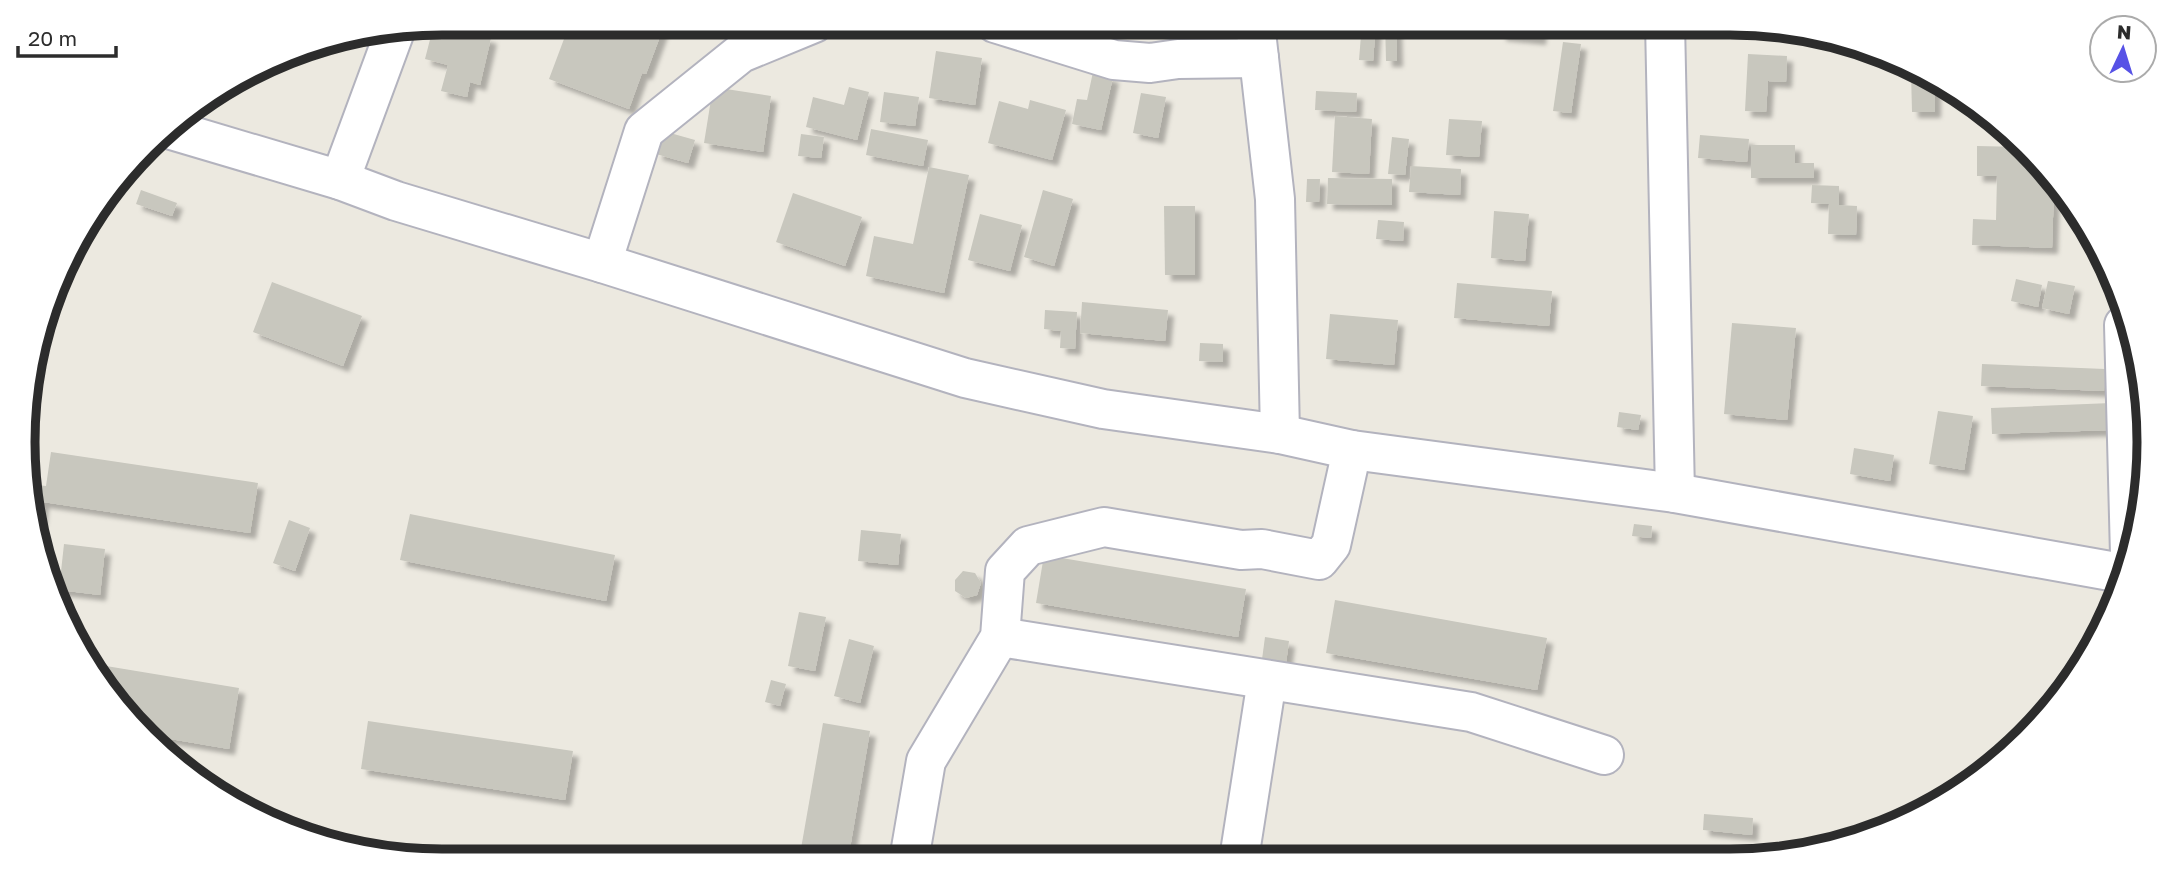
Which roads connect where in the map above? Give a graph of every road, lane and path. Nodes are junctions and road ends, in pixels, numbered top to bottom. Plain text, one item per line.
1 (785, 35) edge
2 (1034, 35) edge
3 (1665, 35) edge
4 (393, 38) edge
5 (1257, 40) edge
6 (179, 132) edge
7 (340, 180) junction
8 (602, 263) junction
9 (2124, 343) edge
10 (1280, 434) junction
11 (1352, 450) junction
12 (1675, 493) junction
13 (2129, 520) edge
14 (2116, 571) edge
15 (1000, 638) junction
16 (1267, 680) junction
17 (1604, 755) dead end
18 (917, 849) edge
19 (1241, 849) edge

1 - 8 street
2 - 5 street
3 - 12 street
4 - 7 street
5 - 10 street
6 - 7 street
7 - 8 street
8 - 10 street
9 - 13 street
10 - 11 street
11 - 12 street
11 - 15 street
12 - 14 street
15 - 16 street
15 - 18 street
16 - 17 street
16 - 19 street

